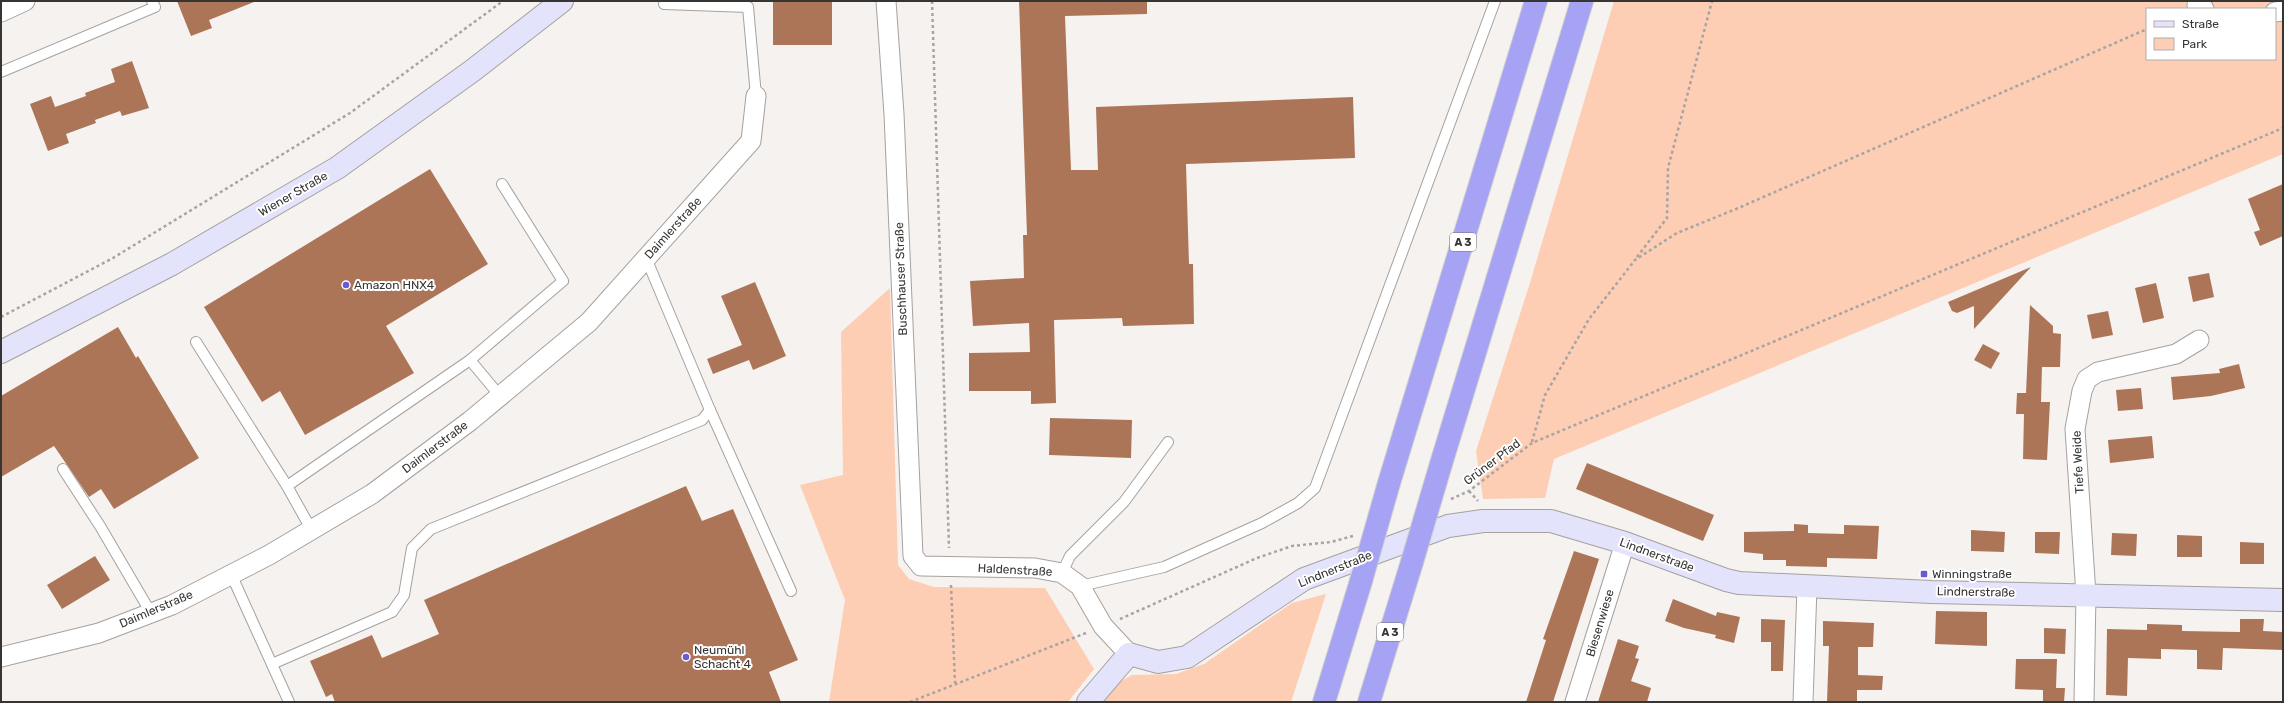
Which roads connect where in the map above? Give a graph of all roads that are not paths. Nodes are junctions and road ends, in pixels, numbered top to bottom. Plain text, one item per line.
1 (26, 1) edge
2 (152, 1) edge
3 (562, 1) edge
4 (664, 1) edge
5 (886, 1) edge
6 (1494, 1) edge
7 (1536, 1) edge
8 (1582, 1) edge
9 (1, 12) edge
10 (1, 72) edge
11 (756, 96) joint
12 (502, 184) dead end
13 (646, 258) junction
14 (2199, 340) dead end
15 (196, 342) dead end
16 (1, 352) edge
17 (470, 360) junction
18 (500, 396) junction
19 (710, 410) junction
20 (1168, 442) dead end
21 (63, 469) dead end
22 (287, 486) junction
23 (311, 530) junction
24 (1624, 543) junction
25 (913, 556) joint
26 (1062, 573) junction
27 (231, 574) junction
28 (1080, 586) junction
29 (1807, 587) junction
30 (791, 591) dead end
31 (2086, 595) junction
32 (2283, 600) edge
33 (151, 613) junction
34 (1129, 654) junction
35 (1, 657) edge
36 (272, 664) junction
37 (289, 702) edge
38 (1088, 702) edge
39 (1324, 702) edge
40 (1369, 702) edge
41 (1575, 702) edge
42 (1803, 702) edge
43 (2084, 702) edge

1 - 9 street
2 - 10 lane
3 - 16 street, Wiener Straße
4 - 11 lane
5 - 25 street, Buschhauser Straße
6 - 28 lane
7 - 39 highway, A 3, bridge
8 - 40 highway, A 3, bridge
11 - 13 street, Daimlerstraße
12 - 17 lane
13 - 18 street, Daimlerstraße
13 - 19 lane
14 - 31 street, Tiefe Weide
15 - 22 lane
17 - 18 lane
17 - 22 lane
18 - 23 street, Daimlerstraße
19 - 30 lane
19 - 36 lane
20 - 26 lane
21 - 33 lane
22 - 23 lane
23 - 27 street, Daimlerstraße
24 - 29 street, Lindnerstraße
24 - 34 street, Lindnerstraße
24 - 41 street, Biesenwiese
25 - 26 street, Haldenstraße
26 - 28 street, Haldenstraße
27 - 33 street, Daimlerstraße
27 - 36 lane
28 - 34 street, Haldenstraße
29 - 31 street, Lindnerstraße
29 - 42 street
31 - 32 street, Lindnerstraße
31 - 43 street, Tiefe Weide
33 - 35 street, Daimlerstraße
34 - 38 street
36 - 37 lane

